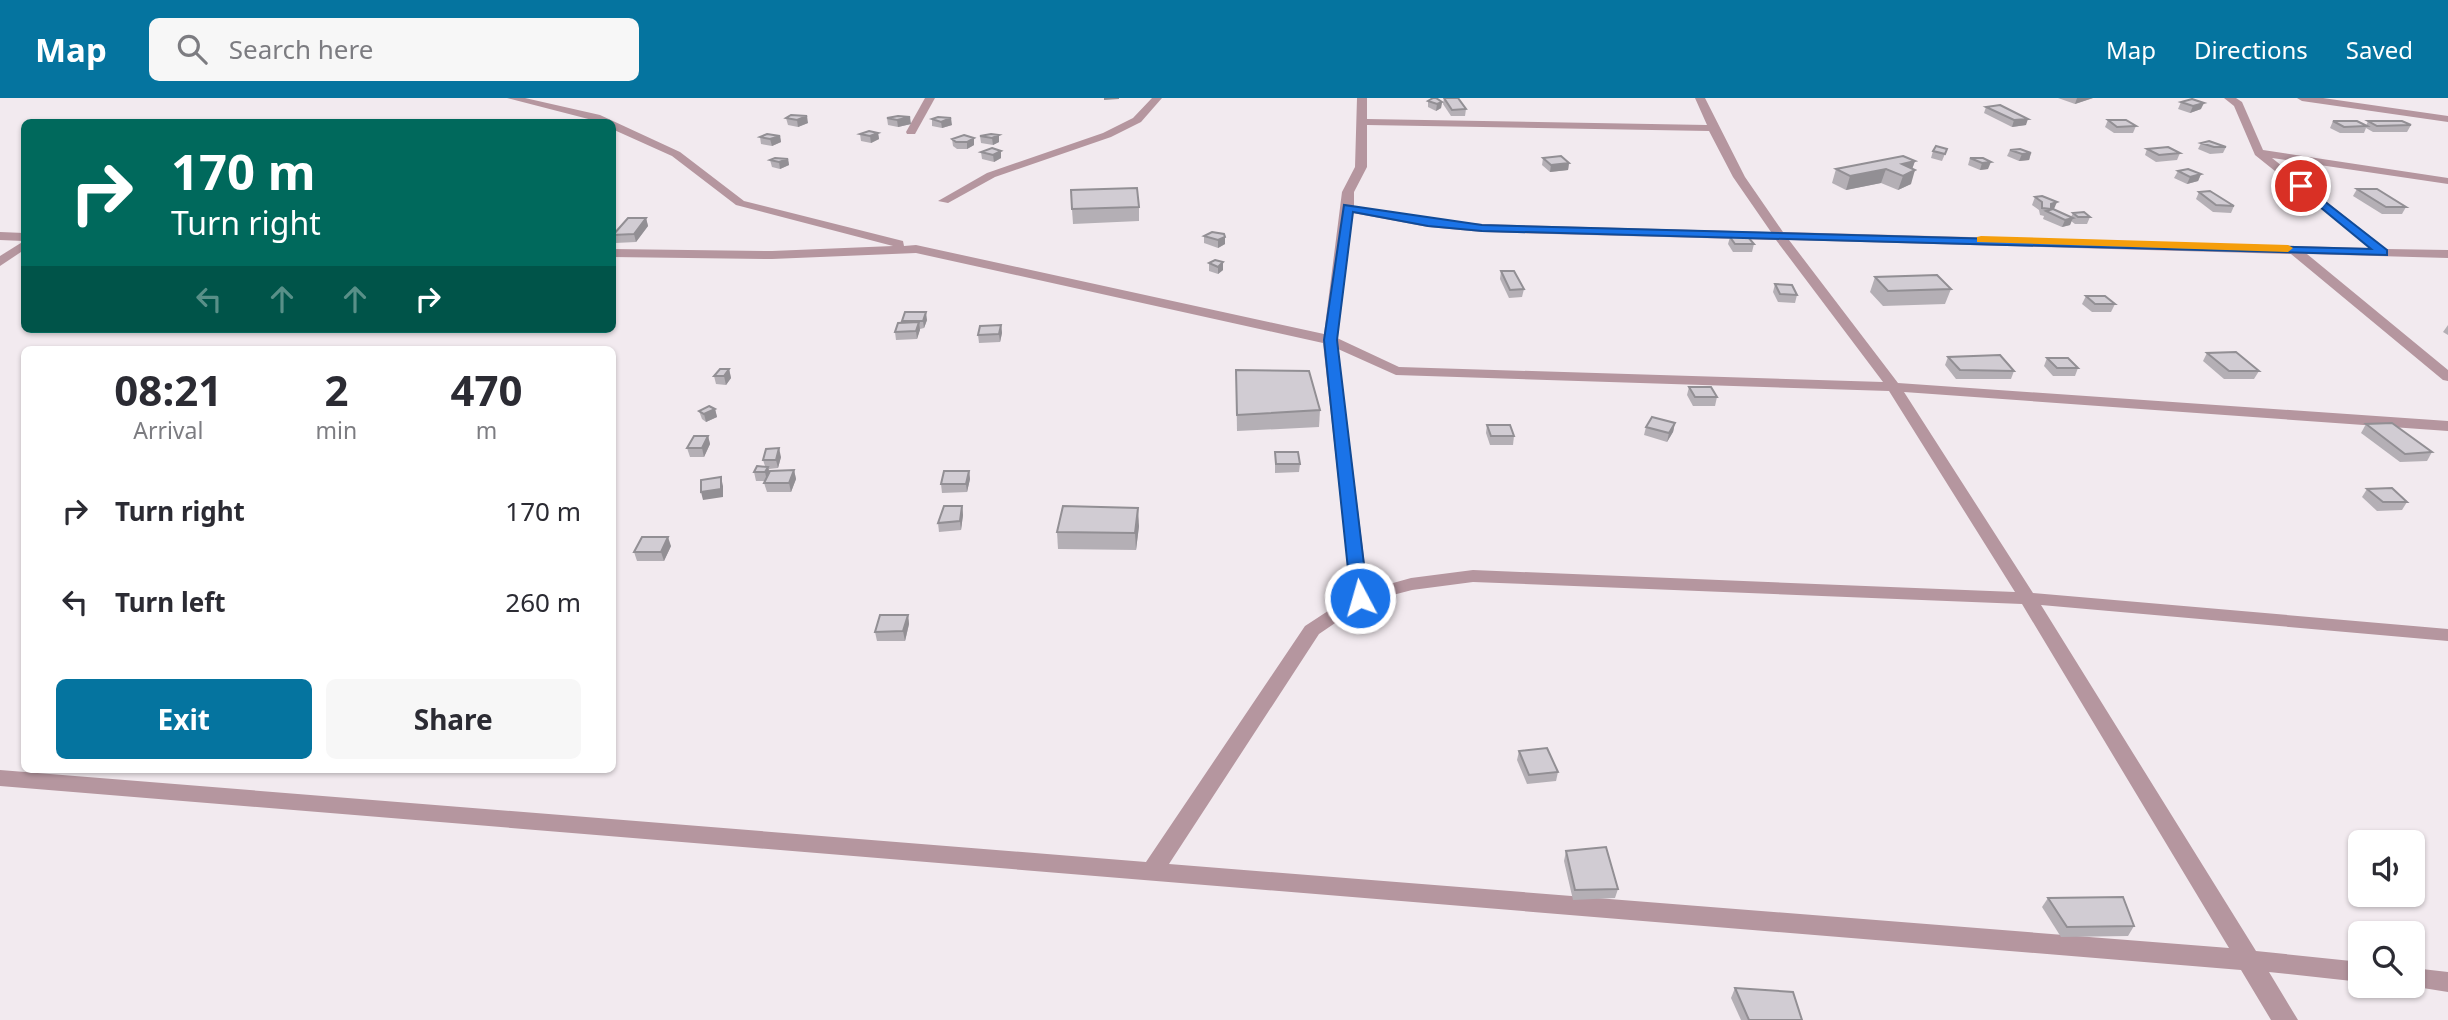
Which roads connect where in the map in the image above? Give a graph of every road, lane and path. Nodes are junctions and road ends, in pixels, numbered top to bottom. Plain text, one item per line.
1 (512, 98) edge
2 (930, 98) edge
3 (1157, 98) edge
4 (1362, 98) edge
5 (1700, 98) edge
6 (2229, 98) edge
7 (2302, 98) edge
8 (600, 119) edge
9 (2448, 119) edge
10 (1362, 122) junction
11 (616, 127) edge
12 (1712, 128) junction
13 (911, 132) dead end
14 (2259, 153) junction
15 (2448, 181) edge
16 (944, 201) dead end
17 (1348, 208) junction
18 (1777, 234) junction
19 (0, 236) edge
20 (21, 237) edge
21 (21, 248) edge
22 (916, 248) junction
23 (2292, 248) junction
24 (616, 253) edge
25 (2383, 253) junction
26 (2448, 254) edge
27 (0, 262) edge
28 (1330, 340) junction
29 (2448, 377) edge
30 (1893, 387) junction
31 (2448, 426) edge
32 (1360, 598) junction
33 (2026, 598) junction
34 (2448, 635) edge
35 (0, 778) edge
36 (1152, 871) junction
37 (2248, 960) junction
38 (2348, 971) edge
39 (2425, 979) edge
40 (2448, 982) edge
41 (2285, 1020) edge

1 - 8 street
2 - 13 street
3 - 16 street
4 - 10 street
5 - 12 street
6 - 14 street
7 - 9 street
10 - 12 street
10 - 17 street
11 - 22 street
12 - 18 street
14 - 15 street
14 - 25 street
17 - 18 street
17 - 28 street
18 - 23 street
18 - 30 street
19 - 20 street
21 - 27 street
22 - 24 street
22 - 28 street
23 - 25 street
23 - 29 street
25 - 26 street
28 - 30 street
28 - 32 street
30 - 31 street
30 - 33 street
32 - 33 street
32 - 36 street
33 - 34 street
33 - 37 street
35 - 36 street
36 - 37 street
37 - 38 street
37 - 41 street
39 - 40 street

